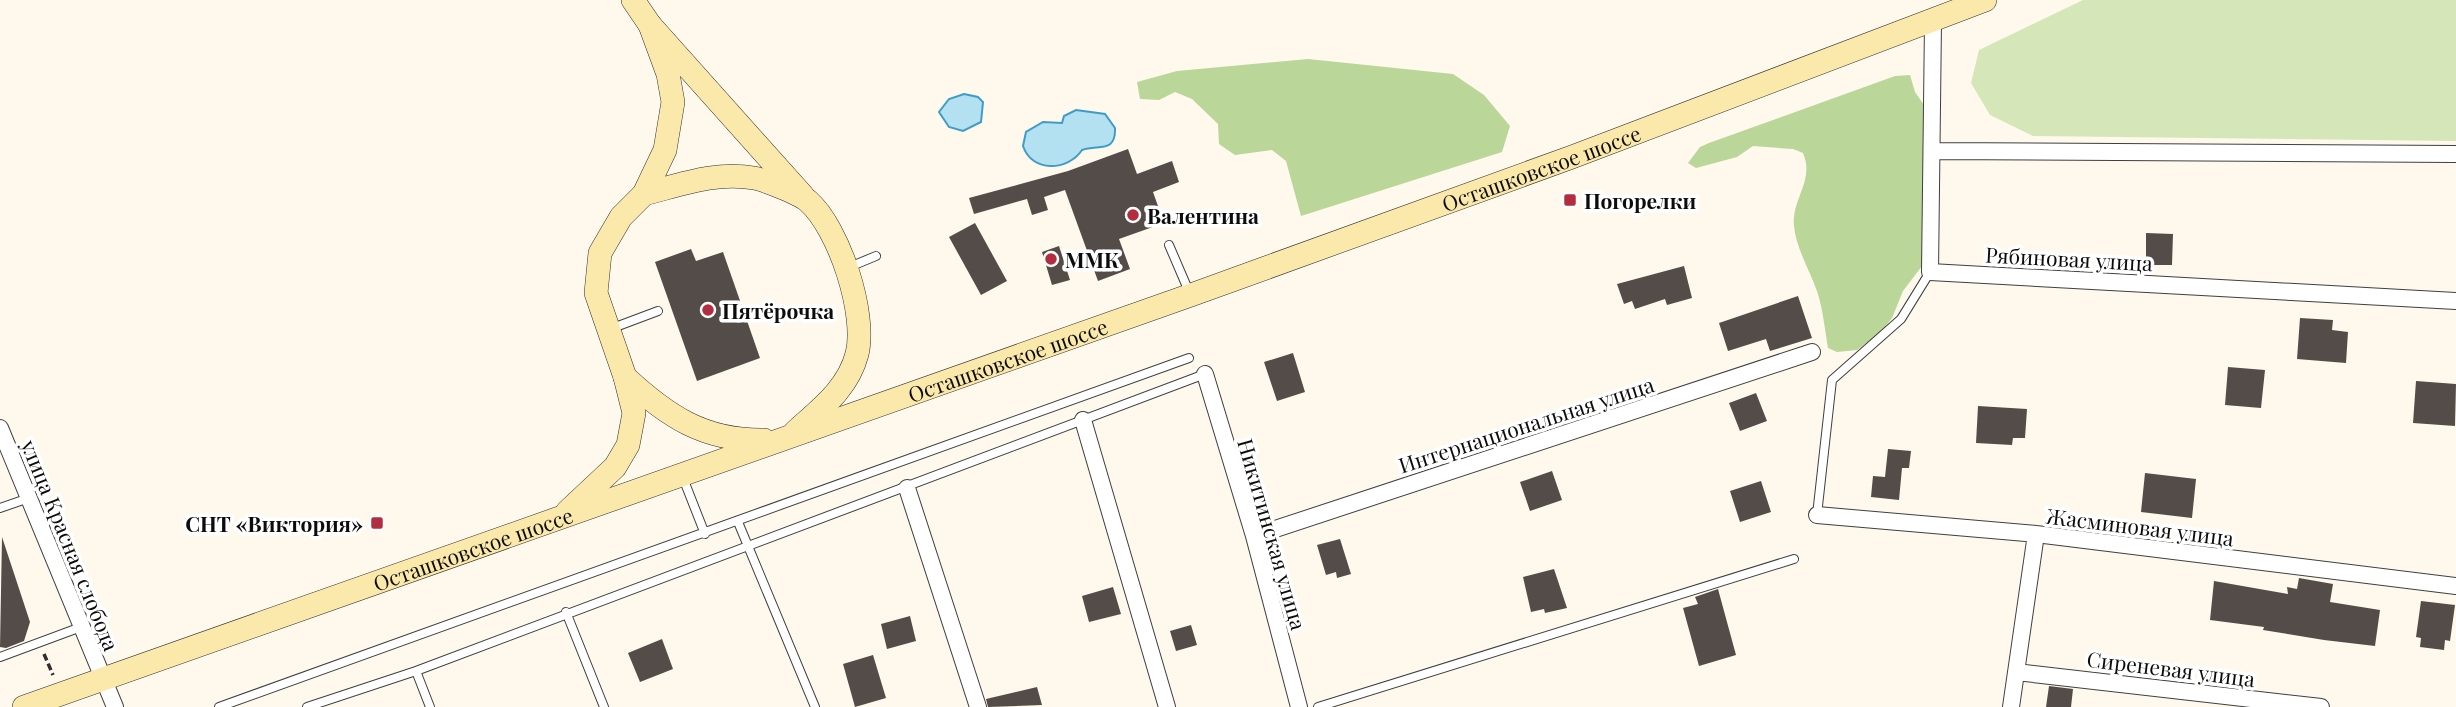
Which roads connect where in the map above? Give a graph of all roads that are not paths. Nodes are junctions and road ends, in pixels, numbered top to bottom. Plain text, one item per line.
1 (633, 0) edge
2 (1985, 0) edge
3 (1933, 22) junction
4 (650, 24) junction
5 (1932, 151) junction
6 (2456, 154) edge
7 (645, 194) junction
8 (807, 201) junction
9 (1169, 245) dead end
10 (876, 256) dead end
11 (846, 268) junction
12 (1930, 272) junction
13 (1191, 295) junction
14 (2456, 301) edge
15 (658, 311) dead end
16 (607, 330) junction
17 (1812, 352) dead end
18 (1189, 359) dead end
19 (1205, 374) joint
20 (625, 377) junction
21 (1083, 421) junction
22 (0, 428) edge
23 (786, 439) junction
24 (682, 476) junction
25 (907, 488) junction
26 (29, 498) junction
27 (0, 509) edge
28 (1817, 515) joint
29 (562, 516) junction
30 (738, 522) junction
31 (705, 534) junction
32 (2036, 534) junction
33 (1254, 536) junction
34 (748, 546) junction
35 (1794, 559) dead end
36 (2456, 586) edge
37 (566, 612) junction
38 (81, 628) junction
39 (0, 657) edge
40 (416, 671) junction
41 (2016, 672) junction
42 (103, 679) junction
43 (240, 703) edge
44 (24, 707) edge
45 (115, 707) edge
46 (219, 707) edge
47 (307, 707) edge
48 (430, 707) edge
49 (604, 707) edge
50 (815, 707) edge
51 (978, 707) edge
52 (1167, 707) edge
53 (1299, 707) edge
54 (1318, 707) edge
55 (2011, 707) edge
56 (2321, 707) edge

1 - 4 main road
2 - 3 main road, Осташковское шоссе
3 - 5 street
3 - 13 main road, Осташковское шоссе
4 - 7 main road
4 - 8 main road
5 - 6 street
5 - 12 street
7 - 8 main road
7 - 16 main road
8 - 11 main road
9 - 13 lane
10 - 11 lane
11 - 23 main road
12 - 14 street, Рябиновая улица
12 - 28 lane
13 - 23 main road, Осташковское шоссе
15 - 16 lane
16 - 20 main road
17 - 33 street, Интернациональная улица
18 - 30 lane
19 - 21 lane
19 - 33 street, Никитинская улица
20 - 23 main road
20 - 29 main road
21 - 25 lane
21 - 52 street
22 - 26 street, улица Красная слобода
23 - 24 main road, Осташковское шоссе
24 - 29 main road, Осташковское шоссе
24 - 31 lane
25 - 34 lane
25 - 51 street
26 - 27 lane
26 - 38 street, улица Красная слобода
28 - 32 street, Жасминовая улица
29 - 42 main road, Осташковское шоссе
30 - 31 lane
30 - 34 lane
31 - 43 lane
32 - 36 street, Жасминовая улица
32 - 41 street
33 - 53 street, Никитинская улица
34 - 37 lane
34 - 50 lane
35 - 54 lane
37 - 40 lane
37 - 49 lane
38 - 39 lane
38 - 42 street, улица Красная слобода
40 - 47 lane
40 - 48 lane
41 - 55 street
41 - 56 street, Сиреневая улица
42 - 44 main road, Осташковское шоссе
42 - 45 street, улица Красная слобода
43 - 46 lane

